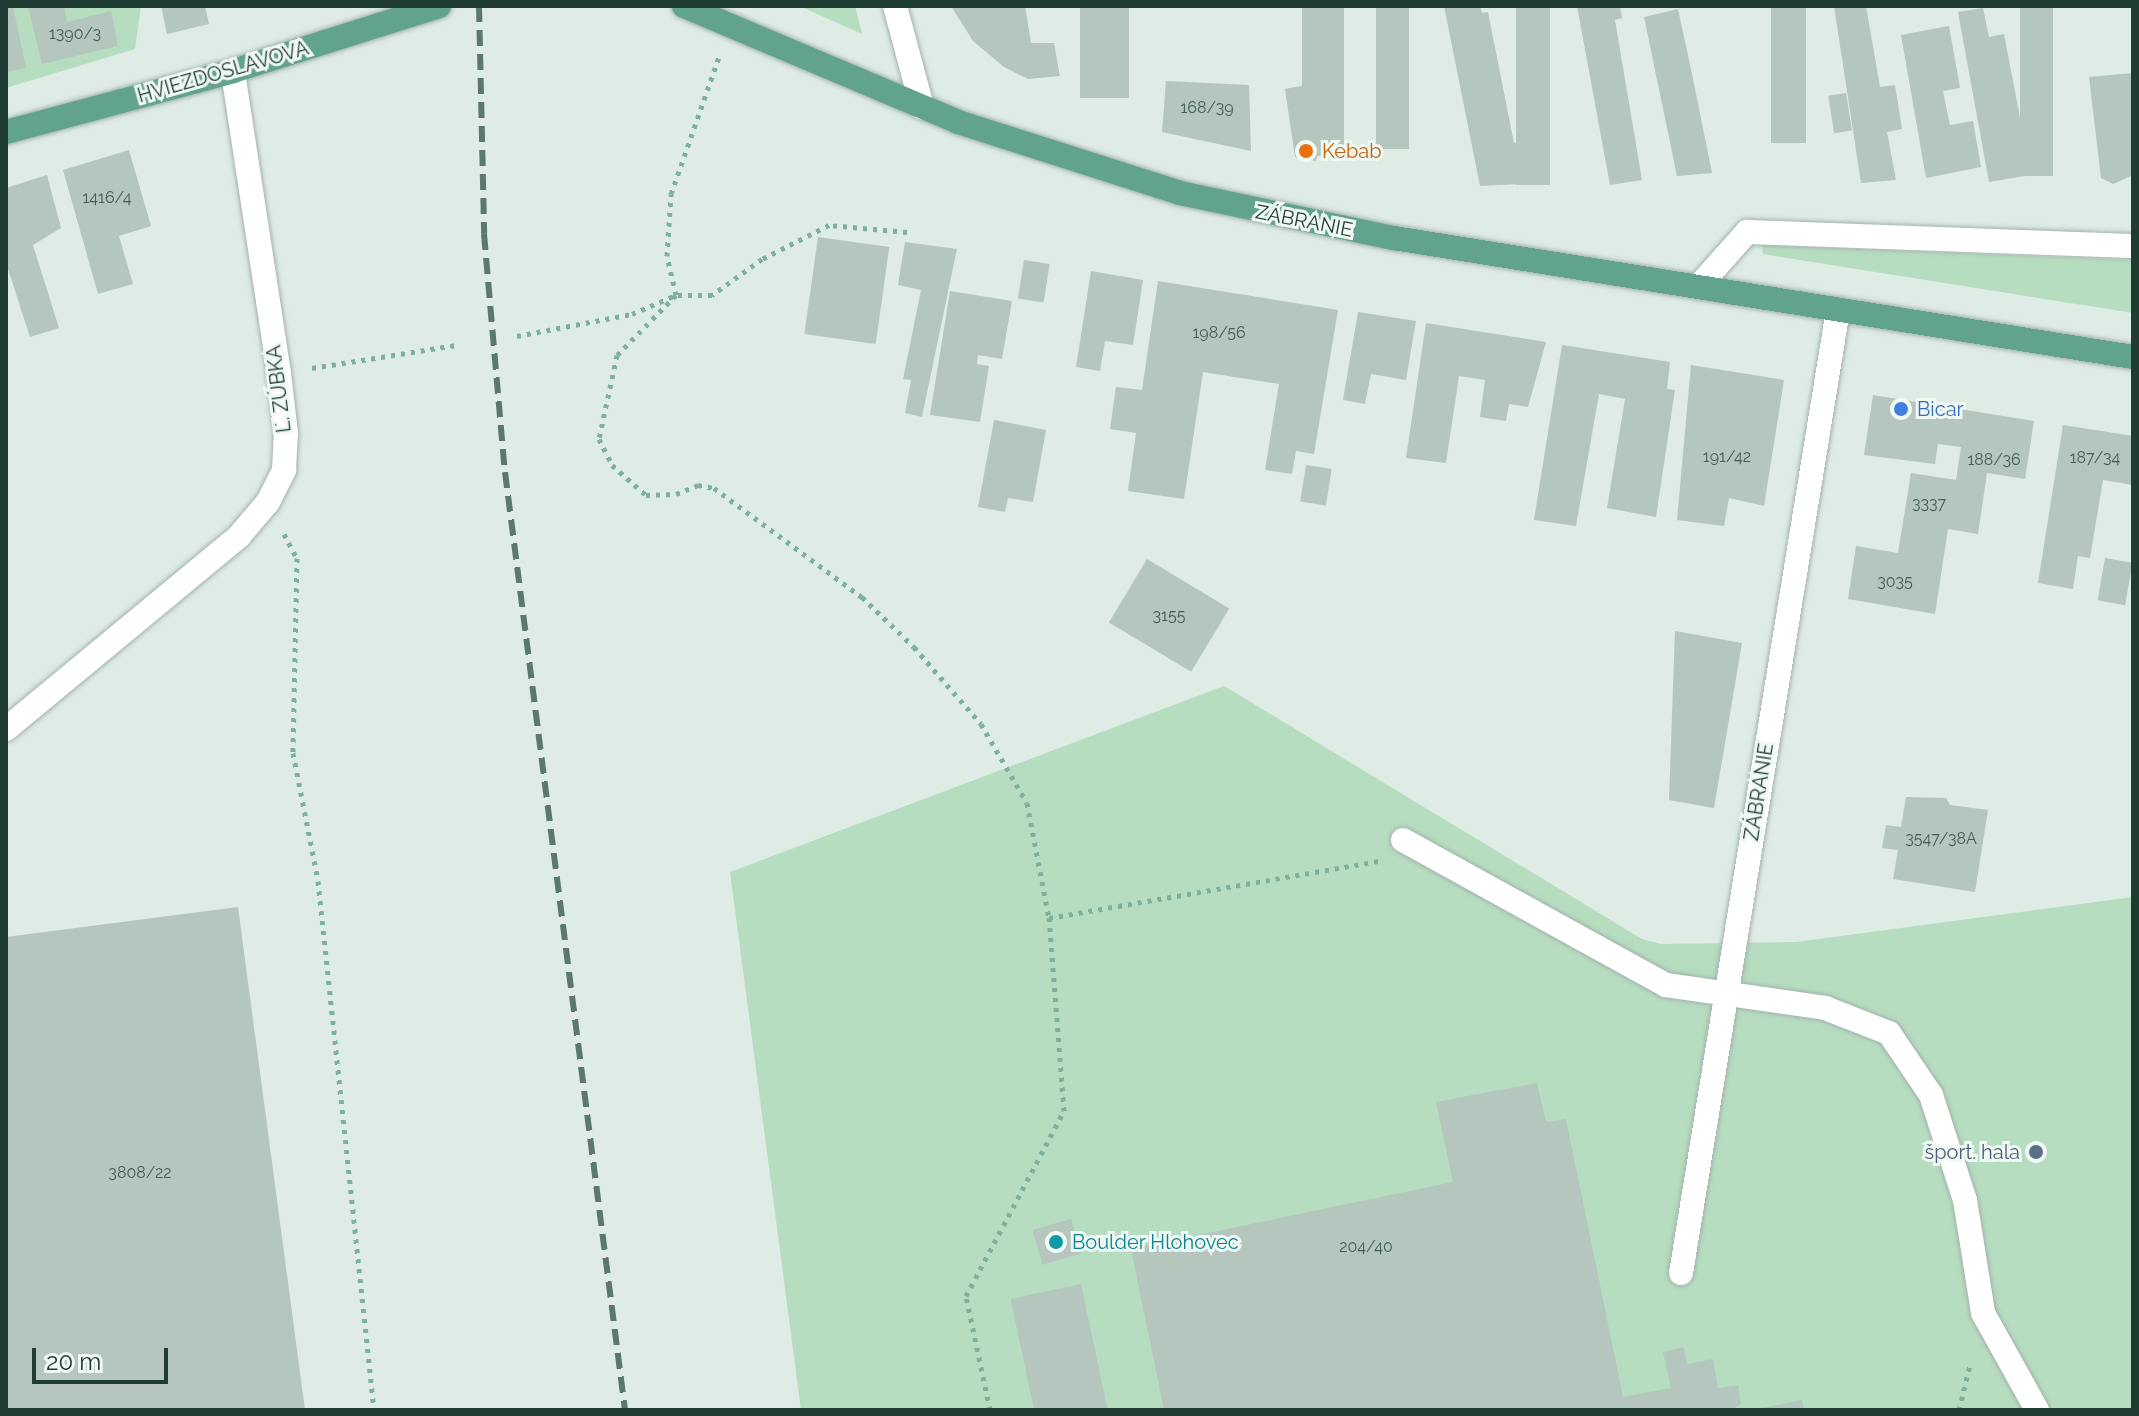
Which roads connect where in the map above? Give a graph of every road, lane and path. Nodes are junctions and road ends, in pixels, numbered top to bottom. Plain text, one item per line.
1 (439, 6) edge
2 (684, 6) edge
3 (895, 6) edge
4 (728, 25) junction
5 (233, 71) junction
6 (922, 107) junction
7 (6, 132) edge
8 (907, 232) dead end
9 (2133, 246) edge
10 (1698, 287) junction
11 (676, 295) junction
12 (1838, 310) junction
13 (517, 336) dead end
14 (456, 345) dead end
15 (2133, 357) edge
16 (279, 373) junction
17 (260, 511) junction
18 (6, 729) edge
19 (1403, 840) joint
20 (1049, 918) junction
21 (1726, 997) junction
22 (1681, 1273) dead end
23 (374, 1410) edge
24 (990, 1410) edge
25 (2037, 1410) edge

1 - 5 main road, HVIEZDOSLAVOVA
2 - 4 main road, ZÁBRANIE
3 - 6 street
4 - 6 main road, ZÁBRANIE
4 - 11 path
5 - 7 main road, HVIEZDOSLAVOVA
5 - 16 street, Ľ. ZÚBKA
6 - 10 main road, ZÁBRANIE
8 - 11 path
9 - 10 street
10 - 12 main road, ZÁBRANIE
11 - 13 path
11 - 20 path
12 - 15 main road, ZÁBRANIE
12 - 21 street, ZÁBRANIE
14 - 16 path
16 - 17 street, Ľ. ZÚBKA
17 - 18 street, Ľ. ZÚBKA
17 - 23 path
19 - 20 path
19 - 21 street
20 - 24 path
21 - 22 street, ZÁBRANIE
21 - 25 street

